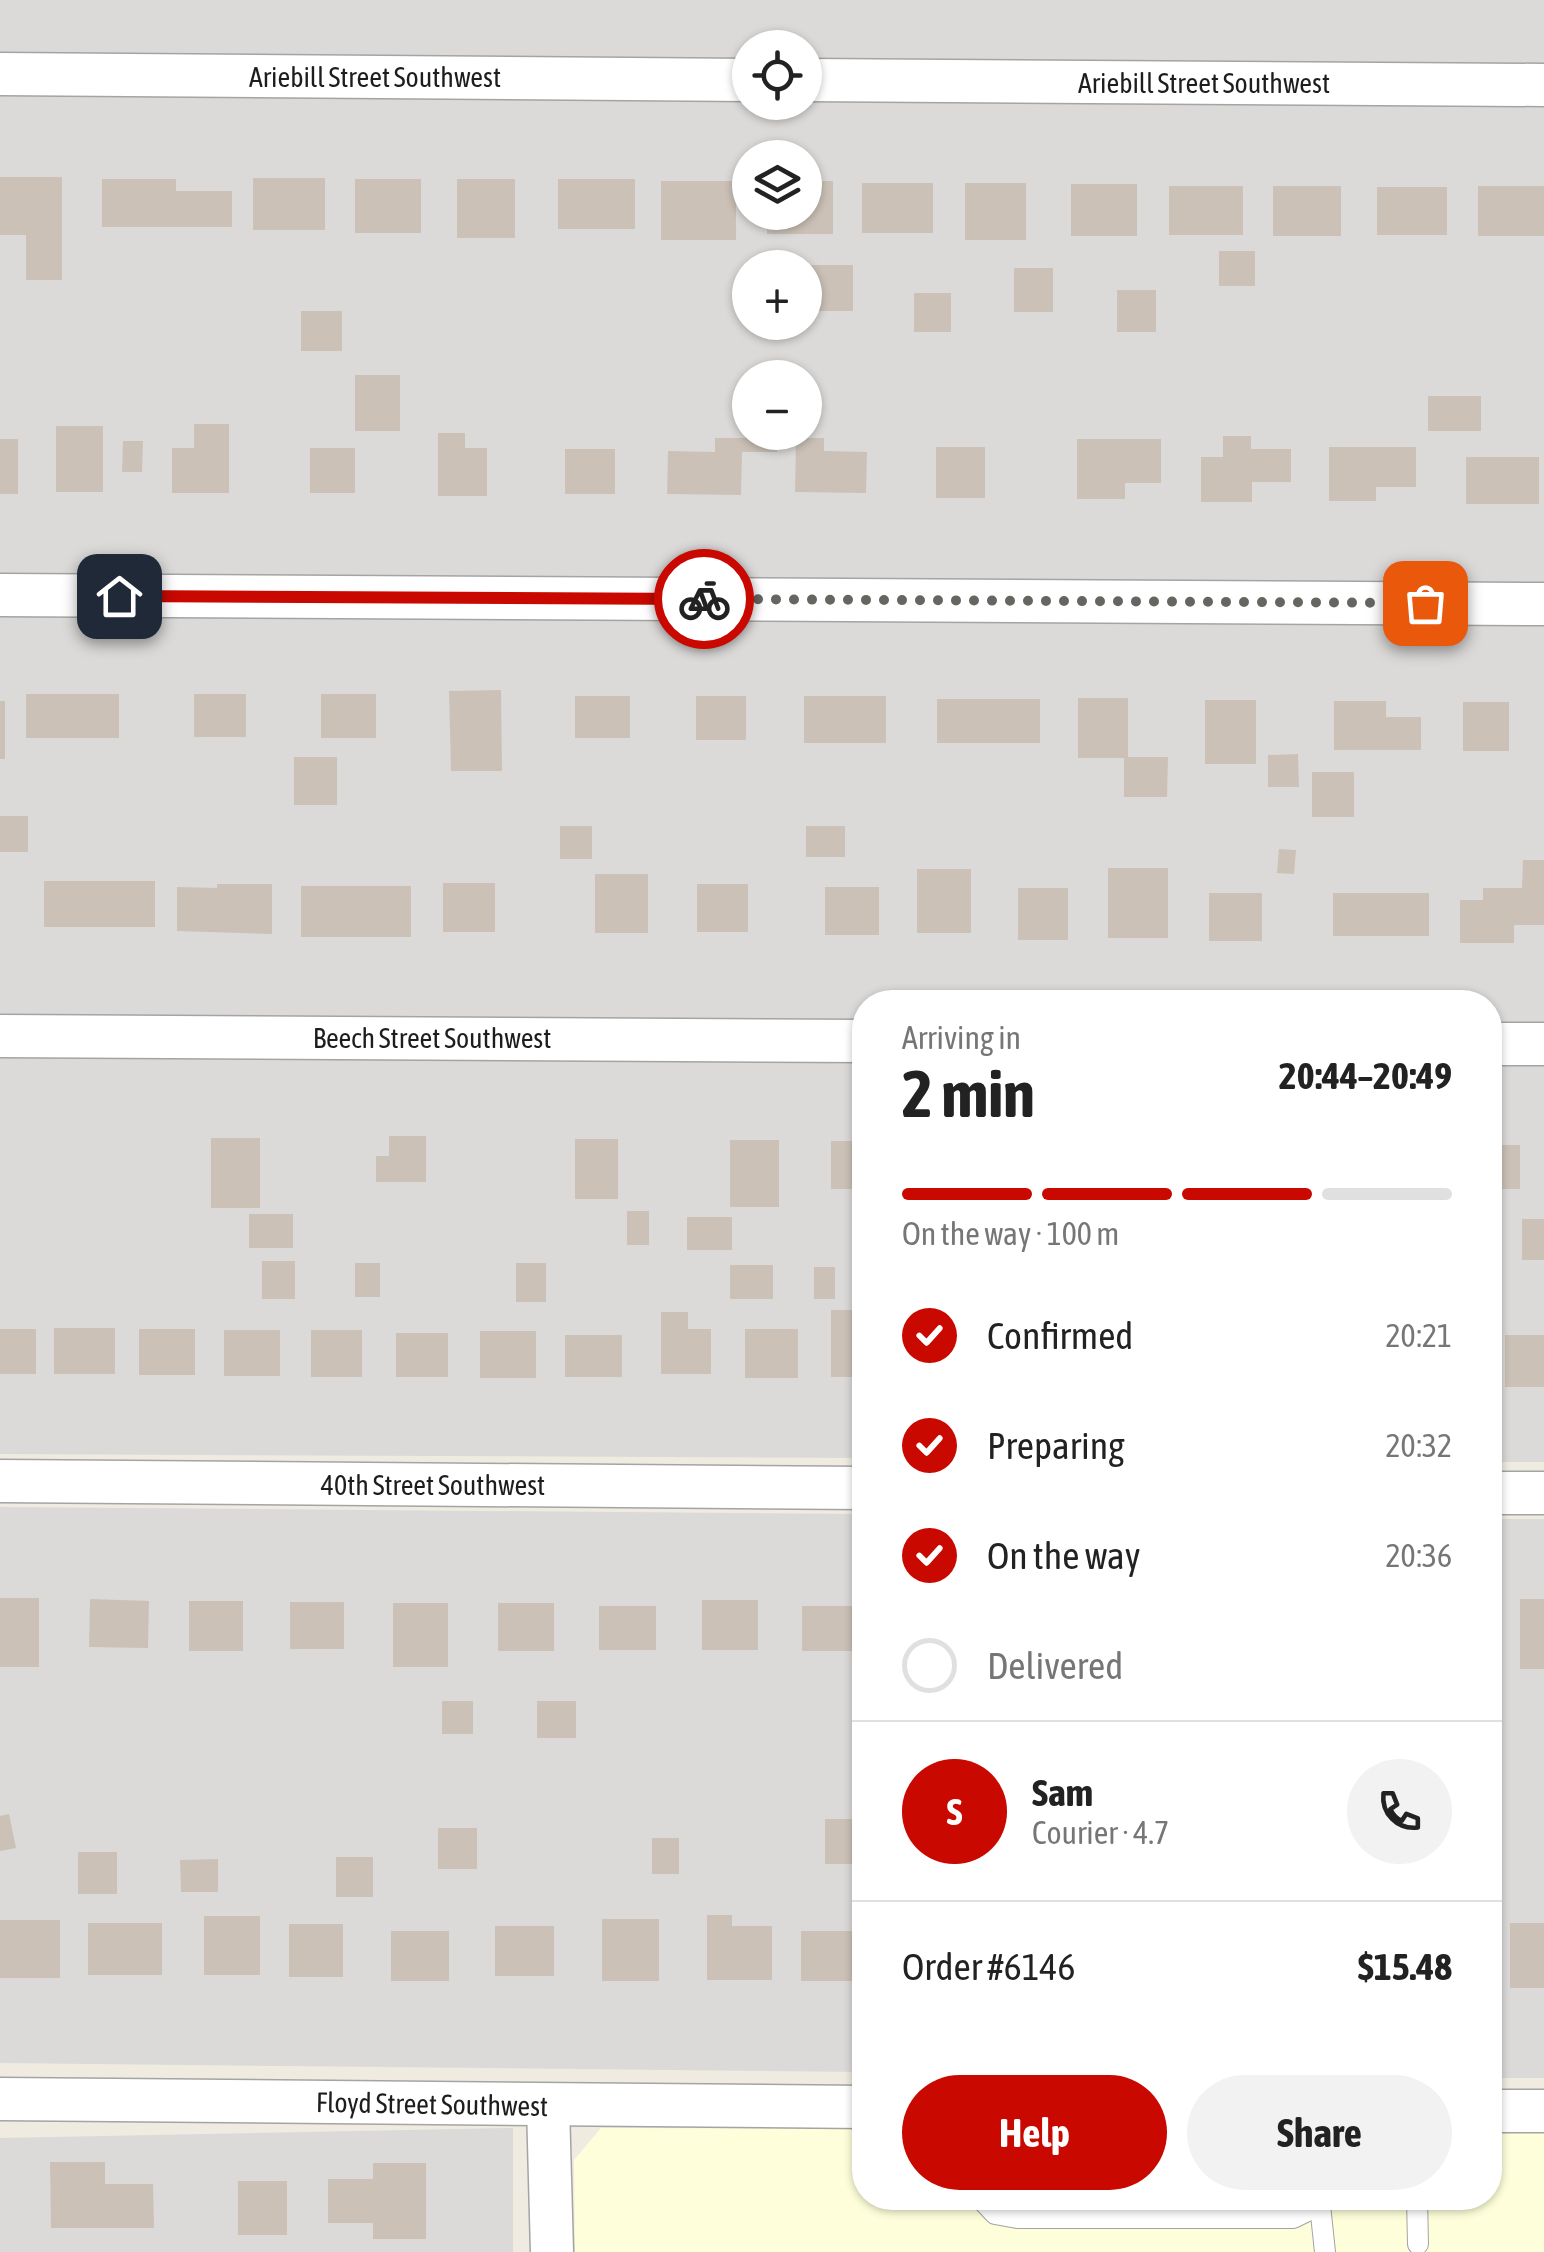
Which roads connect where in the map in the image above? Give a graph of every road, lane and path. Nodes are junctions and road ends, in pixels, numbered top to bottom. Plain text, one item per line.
1 (0, 74) edge
2 (732, 80) edge
3 (822, 80) edge
4 (1544, 85) edge
5 (0, 596) edge
6 (1544, 604) edge
7 (0, 1036) edge
8 (852, 1041) edge
9 (1502, 1044) edge
10 (1544, 1044) edge
11 (0, 1481) edge
12 (852, 1488) edge
13 (1502, 1493) edge
14 (1544, 1494) edge
15 (0, 2099) edge
16 (548, 2106) junction
17 (852, 2107) edge
18 (1502, 2110) edge
19 (1544, 2111) edge
20 (991, 2210) edge
21 (1307, 2210) edge
22 (1322, 2210) edge
23 (1417, 2210) edge
24 (1418, 2244) dead end
25 (552, 2252) edge
26 (1325, 2252) edge

1 - 2 street, Ariebill Street Southwest
3 - 4 street, Ariebill Street Southwest
5 - 6 street
7 - 8 street, Beech Street Southwest
9 - 10 street
11 - 12 street, 40th Street Southwest
13 - 14 street
15 - 16 street, Floyd Street Southwest
16 - 17 street, Floyd Street Southwest
16 - 25 street
18 - 19 street
20 - 21 lane
22 - 26 lane
23 - 24 lane

